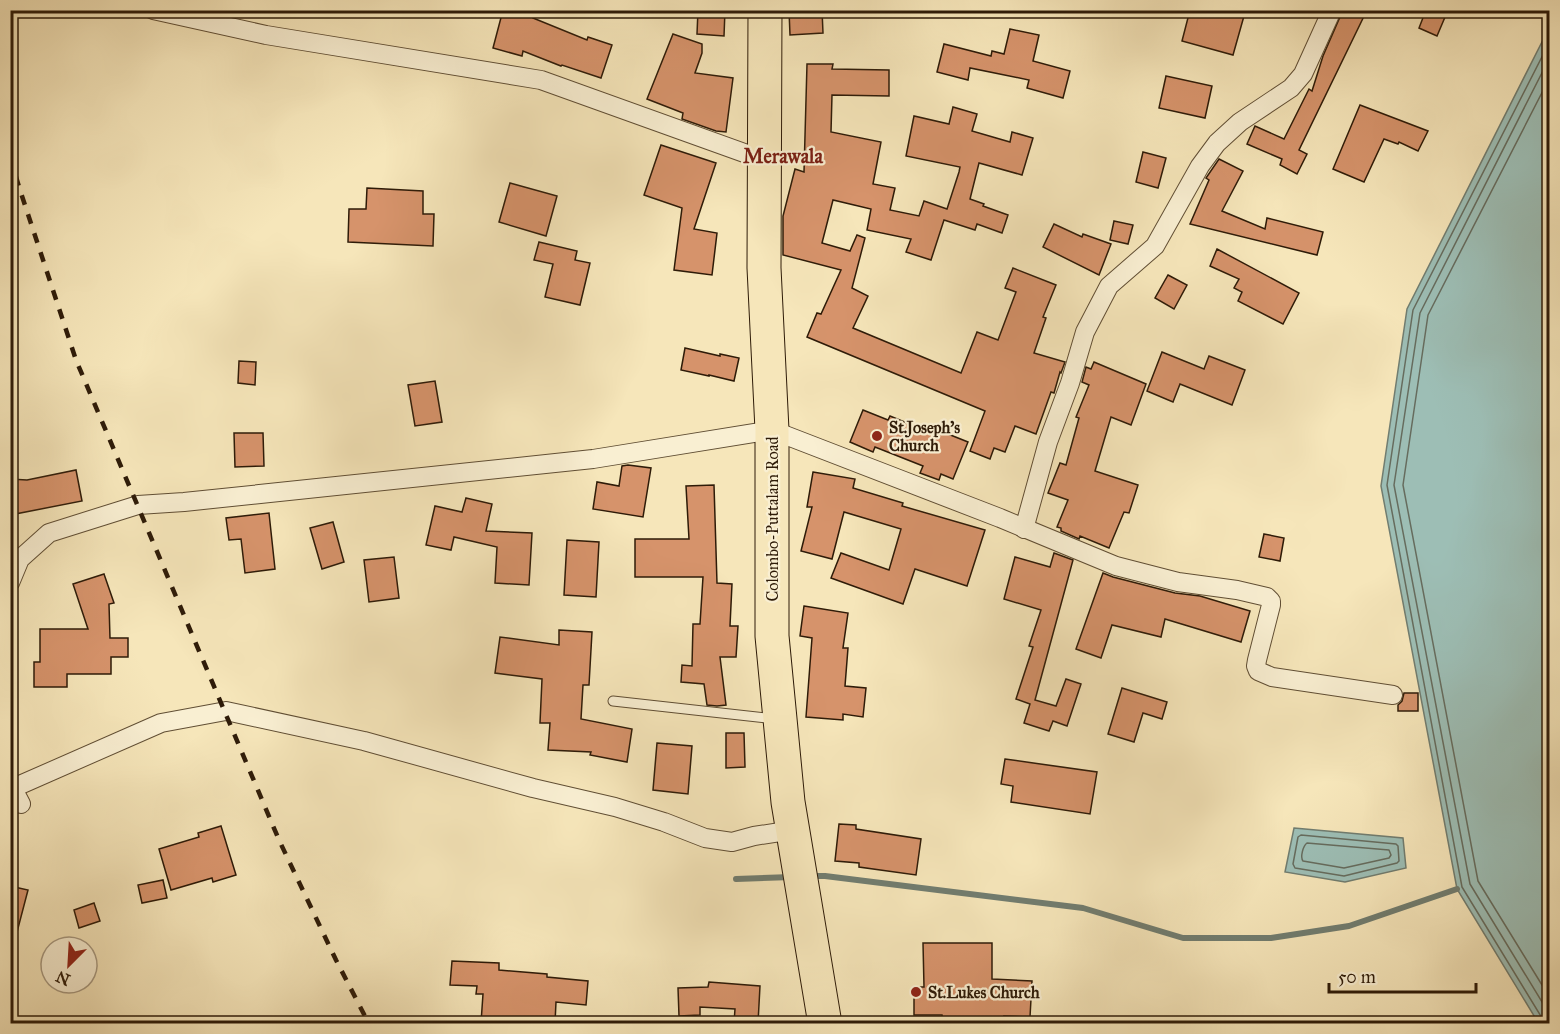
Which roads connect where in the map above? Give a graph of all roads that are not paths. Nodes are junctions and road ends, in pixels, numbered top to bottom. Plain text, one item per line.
1 (153, 10) edge
2 (765, 10) edge
3 (1332, 10) edge
4 (764, 160) junction
5 (772, 430) junction
6 (1024, 529) junction
7 (15, 557) edge
8 (10, 583) edge
9 (1394, 695) dead end
10 (613, 701) dead end
11 (780, 720) junction
12 (12, 785) edge
13 (21, 804) dead end
14 (793, 830) junction
15 (825, 1023) edge

1 - 4 street
2 - 4 highway, Colombo-Puttalam Road
3 - 6 street
4 - 5 highway, Colombo-Puttalam Road
5 - 6 street
5 - 7 street
5 - 11 highway, Colombo-Puttalam Road
6 - 9 street
7 - 8 street
10 - 11 lane
11 - 14 highway, Colombo-Puttalam Road
12 - 13 street
12 - 14 street
14 - 15 highway, Colombo-Puttalam Road

